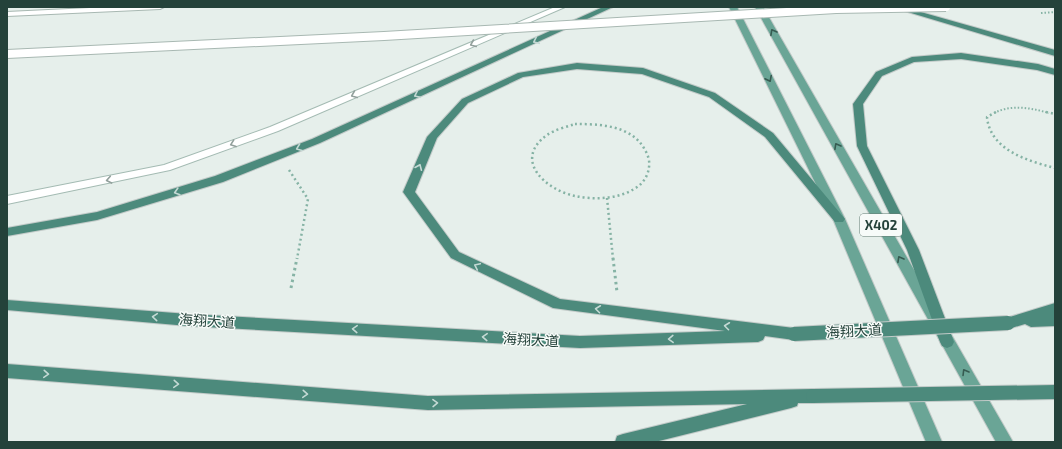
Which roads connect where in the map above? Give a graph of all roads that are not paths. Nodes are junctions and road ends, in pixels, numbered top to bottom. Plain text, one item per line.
1 (160, 7) edge
2 (561, 7) edge
3 (609, 7) edge
4 (733, 7) edge
5 (759, 7) edge
6 (895, 7) edge
7 (946, 7) edge
8 (7, 14) edge
9 (1055, 53) edge
10 (7, 54) edge
11 (1055, 72) edge
12 (7, 200) edge
13 (839, 219) junction
14 (7, 232) edge
15 (7, 305) edge
16 (1055, 309) edge
17 (1055, 320) edge
18 (1008, 322) junction
19 (794, 334) junction
20 (947, 342) junction
21 (7, 371) edge
22 (1055, 392) edge
23 (812, 396) junction
24 (623, 442) edge
25 (934, 442) edge
26 (1005, 442) edge

1 - 8 street
2 -> 12 street
3 -> 14 highway
4 -> 13 main road, X402
20 -> 5 main road, X402
6 - 9 highway
7 - 10 street, bridge
11 - 20 highway
19 -> 13 highway
13 - 25 main road, X402
19 -> 15 highway, 海翔大道
16 - 18 highway
17 - 18 highway, 海翔大道
18 - 19 highway, 海翔大道, bridge
26 -> 20 main road, X402
21 -> 23 highway
22 - 23 highway, bridge
23 - 24 highway

